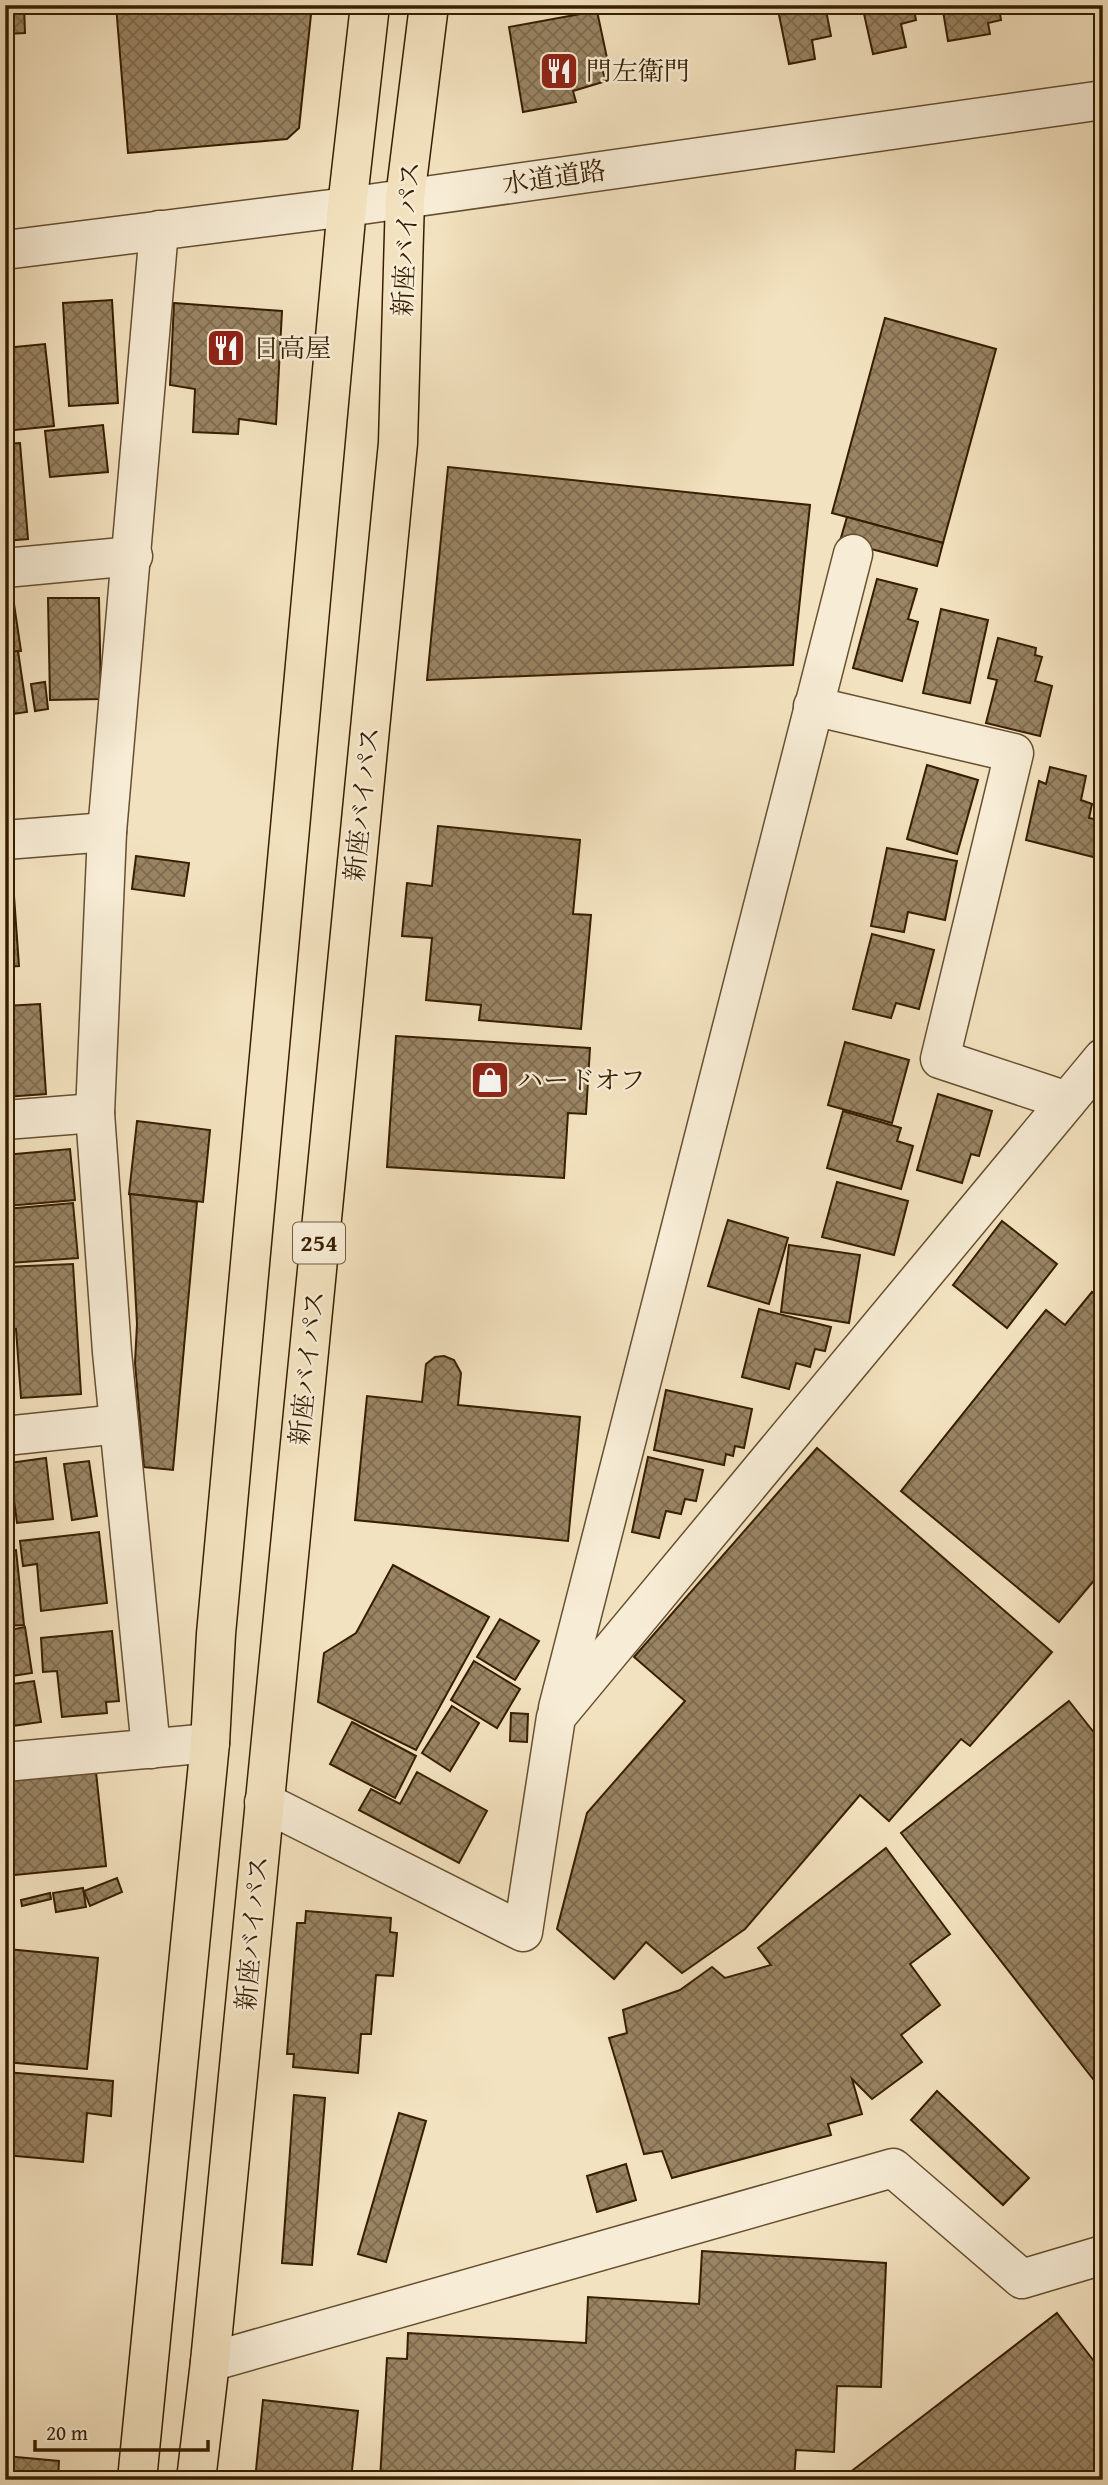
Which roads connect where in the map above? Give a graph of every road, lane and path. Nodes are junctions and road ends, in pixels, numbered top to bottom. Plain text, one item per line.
1 (370, 5) edge
2 (429, 5) edge
3 (1103, 100) edge
4 (405, 198) junction
5 (347, 207) junction
6 (159, 230) junction
7 (5, 250) edge
8 (853, 554) dead end
9 (132, 556) junction
10 (5, 568) edge
11 (813, 706) junction
12 (107, 832) junction
13 (5, 840) edge
14 (1103, 1058) edge
15 (1067, 1101) junction
16 (95, 1113) junction
17 (5, 1120) edge
18 (119, 1424) junction
19 (5, 1436) edge
20 (556, 1717) junction
21 (210, 1743) junction
22 (151, 1749) junction
23 (5, 1762) edge
24 (264, 1802) junction
25 (1103, 2255) edge
26 (210, 2361) junction
27 (137, 2480) edge
28 (196, 2480) edge

1 - 5 highway, 254
2 - 4 highway, 新座バイパス / 254
3 - 4 street, 水道道路
4 - 5 street, 水道道路
4 - 24 highway, 新座バイパス / 254
5 - 6 street, 水道道路
5 - 21 highway, 254
6 - 7 street, 水道道路
6 - 9 street
8 - 11 street
9 - 10 street
9 - 12 street
11 - 15 street
11 - 20 street
12 - 13 street
12 - 16 street
14 - 15 street
15 - 20 street
16 - 17 street
16 - 18 street
18 - 19 street
18 - 22 street
20 - 24 street
21 - 22 street
21 - 27 highway, 254
22 - 23 street
24 - 26 highway, 新座バイパス / 254
25 - 26 street
26 - 28 highway, 新座バイパス / 254

